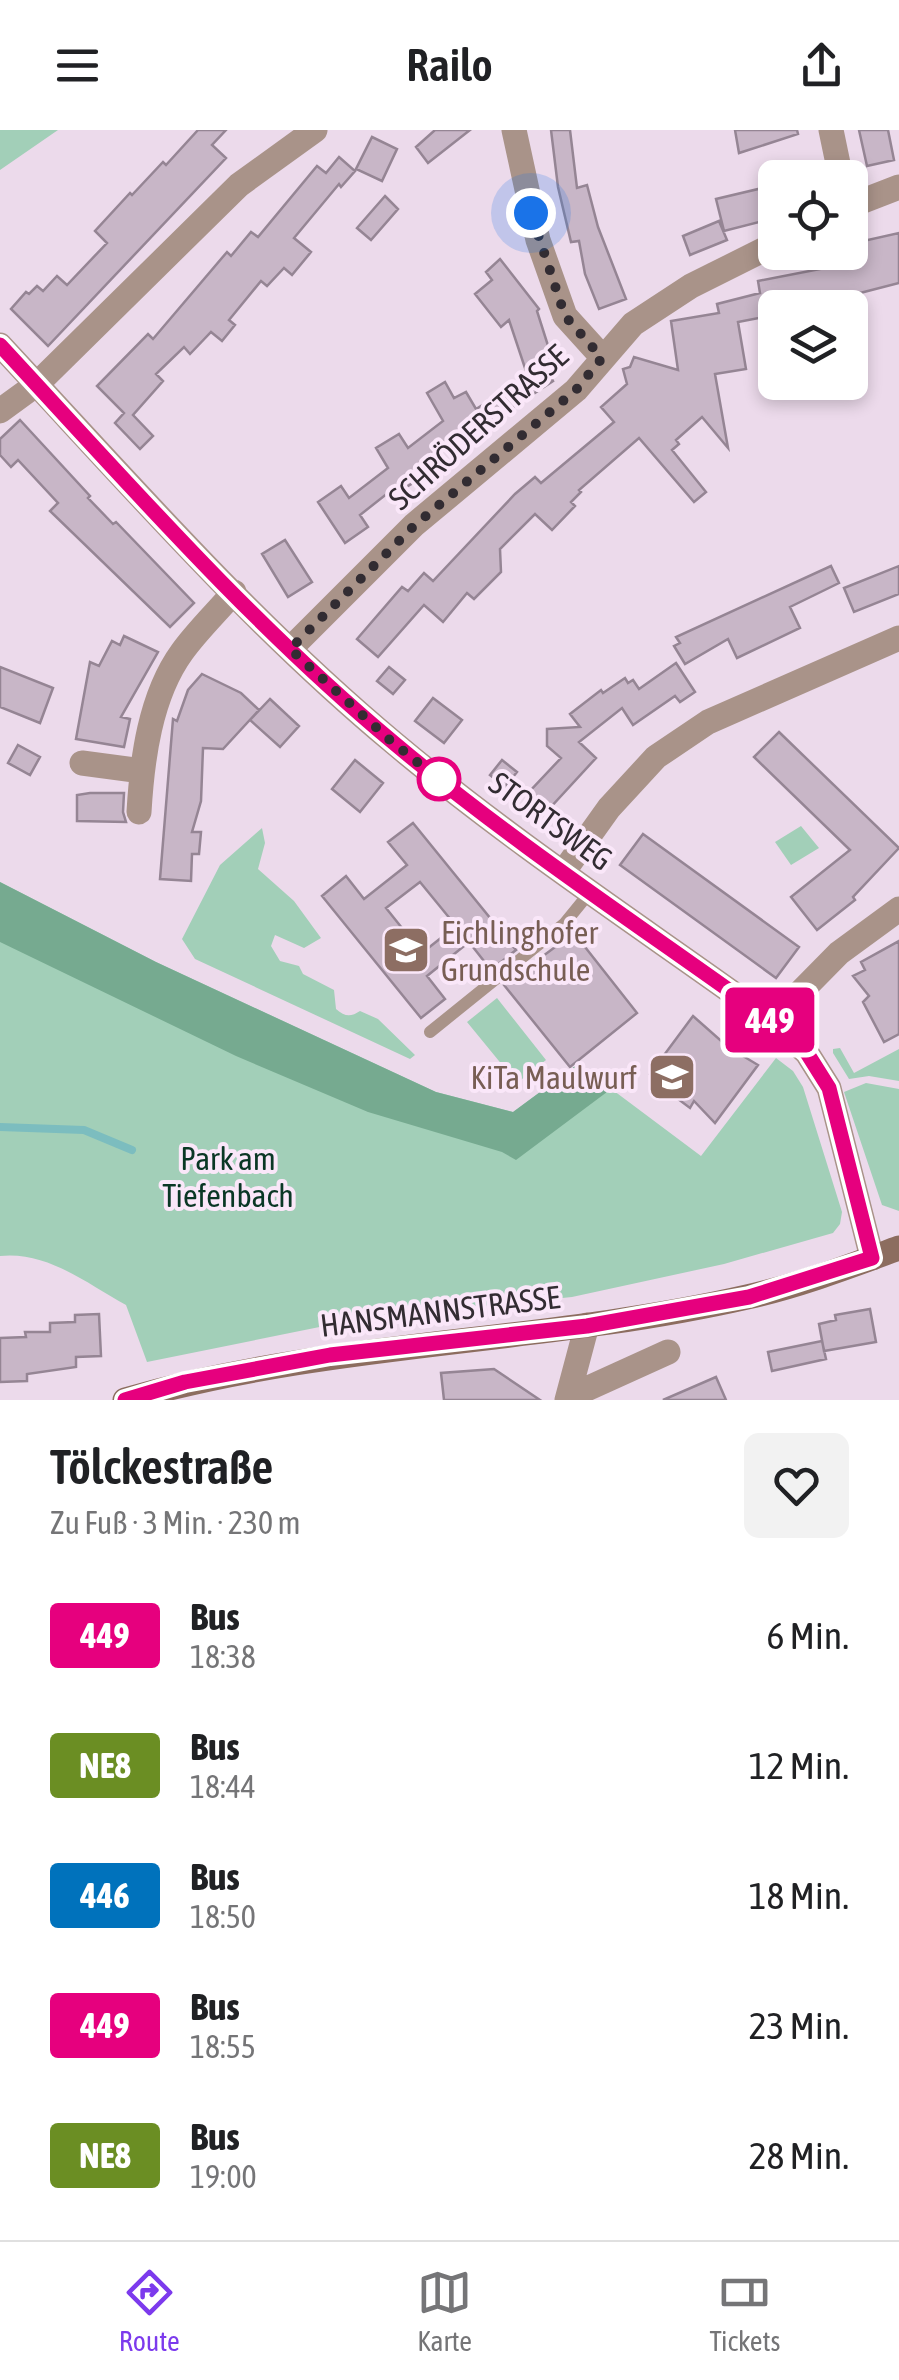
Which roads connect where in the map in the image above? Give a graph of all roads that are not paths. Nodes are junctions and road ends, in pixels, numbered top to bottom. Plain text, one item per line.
1 (315, 130) edge
2 (514, 130) edge
3 (831, 130) edge
4 (838, 160) edge
5 (899, 187) edge
6 (868, 199) edge
7 (758, 252) edge
8 (0, 345) edge
9 (602, 358) junction
10 (37, 384) junction
11 (0, 411) edge
12 (234, 592) junction
13 (899, 638) edge
14 (290, 649) junction
15 (82, 763) dead end
16 (142, 771) junction
17 (139, 812) dead end
18 (564, 871) junction
19 (591, 891) junction
20 (899, 909) edge
21 (772, 1021) junction
22 (430, 1032) dead end
23 (899, 1248) edge
24 (872, 1258) junction
25 (587, 1326) junction
26 (668, 1352) dead end
27 (568, 1398) edge
28 (125, 1400) edge

1 - 10 street
2 - 9 street
3 - 4 street
5 - 6 street
7 - 9 street, SCHRÖDERSTRASSE
8 - 10 street, STORTSWEG
9 - 14 street, SCHRÖDERSTRASSE
10 - 11 street
10 - 12 street, STORTSWEG
12 - 14 street, STORTSWEG
12 - 16 street
13 - 18 street
14 - 18 street, STORTSWEG
15 - 16 street
16 - 17 street
18 - 19 street, STORTSWEG
19 - 21 street, STORTSWEG
19 - 22 lane
20 - 21 street
21 - 24 street, STORTSWEG
23 - 24 main road, HANSMANNSTRASSE
24 - 25 main road, HANSMANNSTRASSE
25 - 27 street
25 - 28 main road, HANSMANNSTRASSE
26 - 27 street

